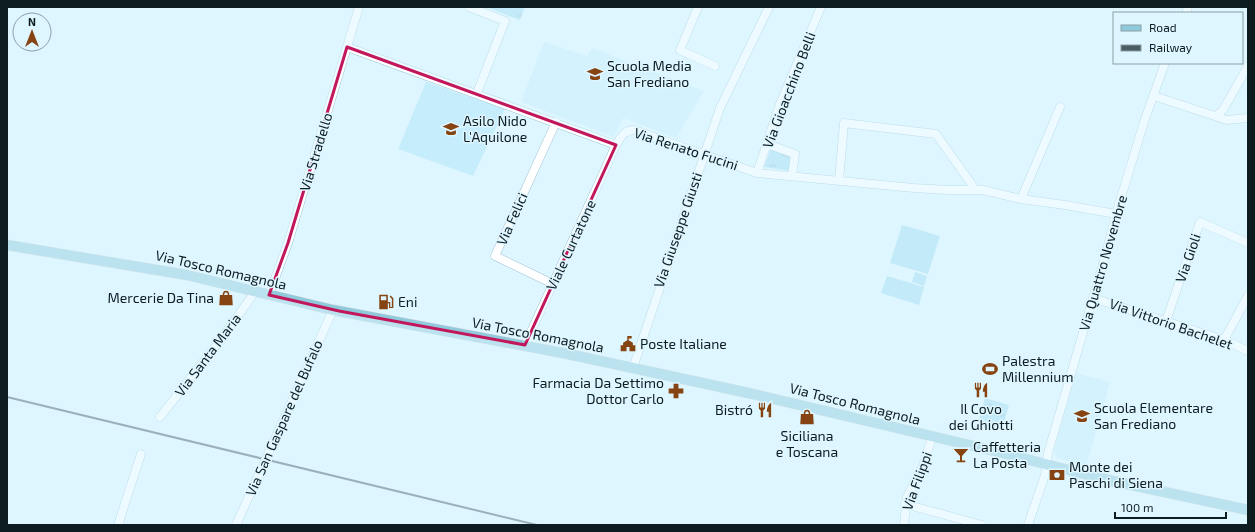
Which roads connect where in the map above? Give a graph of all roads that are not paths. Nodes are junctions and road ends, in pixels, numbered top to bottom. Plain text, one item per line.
1 (359, 7) edge
2 (469, 7) edge
3 (698, 7) edge
4 (769, 7) edge
5 (821, 7) edge
6 (347, 47) junction
7 (1166, 64) edge
8 (715, 66) dead end
9 (1248, 66) edge
10 (478, 93) junction
11 (1154, 96) junction
12 (1060, 108) dead end
13 (1216, 116) junction
14 (1248, 118) edge
15 (556, 122) junction
16 (767, 144) junction
17 (616, 145) junction
18 (704, 154) junction
19 (757, 173) junction
20 (792, 176) junction
21 (839, 182) junction
22 (975, 189) junction
23 (1021, 199) junction
24 (1116, 214) junction
25 (1248, 243) edge
26 (7, 245) edge
27 (553, 284) junction
28 (255, 292) junction
29 (269, 295) junction
30 (1248, 296) edge
31 (1093, 298) junction
32 (332, 310) junction
33 (1166, 321) junction
34 (1224, 340) junction
35 (525, 345) junction
36 (1248, 351) edge
37 (633, 368) junction
38 (160, 417) dead end
39 (932, 437) junction
40 (141, 454) dead end
41 (1048, 464) junction
42 (905, 504) junction
43 (1248, 510) edge
44 (118, 525) edge
45 (236, 525) edge
46 (904, 525) edge
47 (982, 525) edge
48 (1028, 525) edge

1 - 6 street, Via Stradello
2 - 10 street
3 - 8 street
4 - 18 street, Via Giuseppe Giusti
5 - 16 street, Via Gioacchino Belli
6 - 10 street, Via Renato Fucini
6 - 29 street, Via Stradello
7 - 11 street, Via Quattro Novembre
9 - 13 street
10 - 15 street, Via Renato Fucini
11 - 13 street
11 - 24 street, Via Quattro Novembre
12 - 23 street
13 - 14 street
15 - 17 street, Via Renato Fucini
15 - 27 street, Via Felici
16 - 19 street, Via Gioacchino Belli
16 - 20 street
17 - 18 street, Via Renato Fucini
17 - 27 street, Viale Curtatone
18 - 19 street, Via Renato Fucini
18 - 37 street, Via Giuseppe Giusti
19 - 20 street, Via Renato Fucini
20 - 21 street, Via Renato Fucini
21 - 22 street, Via Renato Fucini
21 - 22 street
22 - 23 street, Via Renato Fucini
23 - 24 street, Via Renato Fucini
24 - 31 street, Via Quattro Novembre
25 - 33 street, Via Gioli
26 - 28 main road, Via Tosco Romagnola
27 - 35 street, Viale Curtatone
28 - 29 main road, Via Tosco Romagnola
28 - 38 street, Via Santa Maria
29 - 32 main road, Via Tosco Romagnola
30 - 34 street
31 - 33 street, Via Vittorio Bachelet
31 - 41 street, Via Quattro Novembre
32 - 35 main road, Via Tosco Romagnola
32 - 45 street, Via San Gaspare del Bufalo, bridge
33 - 34 street, Via Vittorio Bachelet
34 - 36 street, Via Vittorio Bachelet
35 - 37 main road, Via Tosco Romagnola
37 - 39 main road, Via Tosco Romagnola
39 - 41 main road, Via Tosco Romagnola
39 - 42 street, Via Filippi
40 - 44 street
41 - 43 main road, Via Tosco Romagnola
41 - 48 street, Via Quattro Novembre
42 - 46 street, Via Filippi
42 - 47 street

